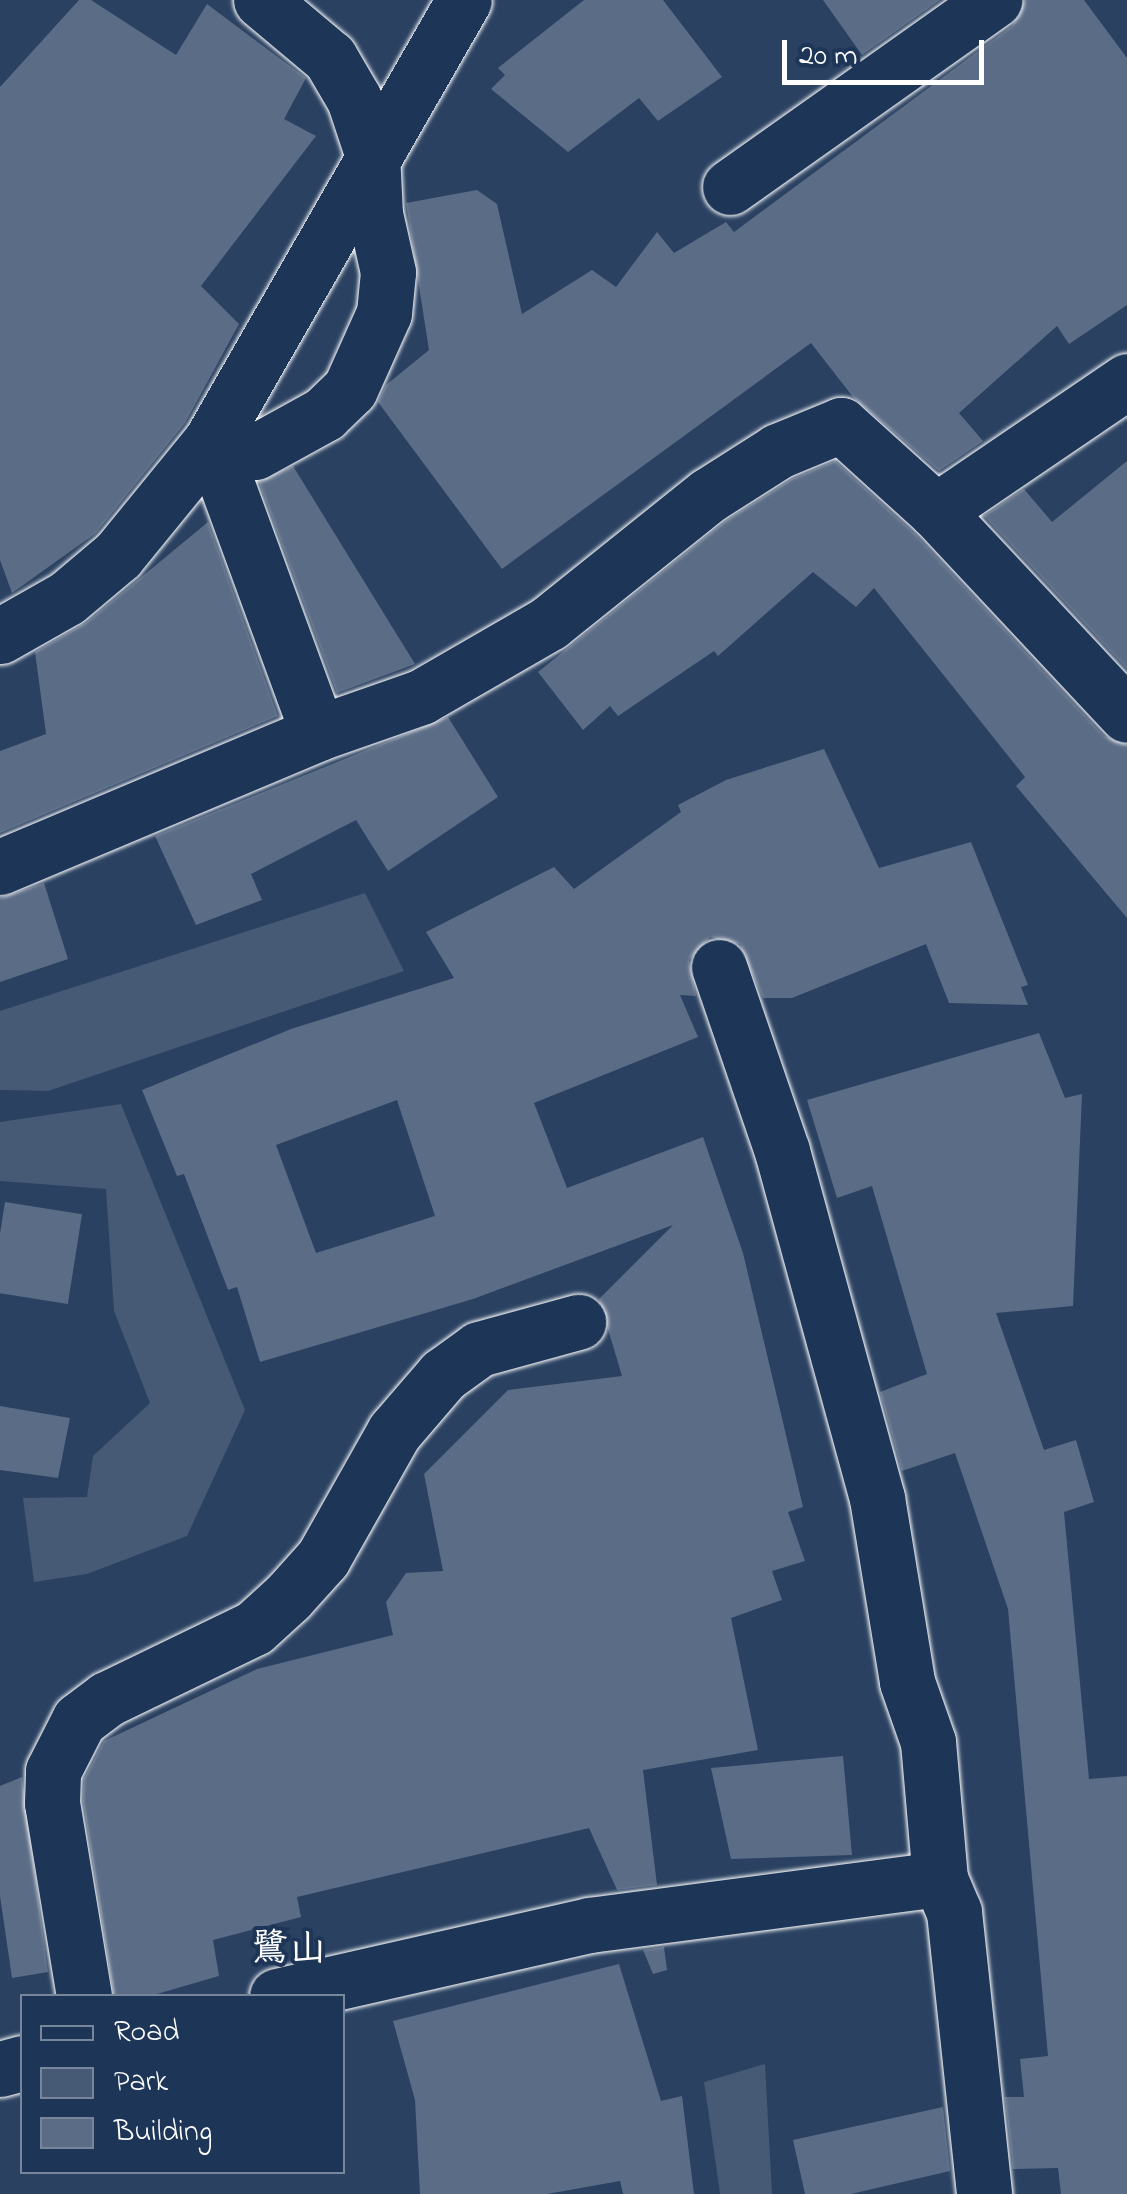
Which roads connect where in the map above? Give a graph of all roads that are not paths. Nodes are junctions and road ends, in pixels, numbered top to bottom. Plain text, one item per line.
1 (261, 0) edge
2 (464, 0) edge
3 (994, 0) edge
4 (372, 154) junction
5 (730, 187) dead end
6 (1127, 381) edge
7 (211, 441) junction
8 (936, 511) junction
9 (0, 636) edge
10 (1127, 715) edge
11 (318, 733) junction
12 (0, 867) edge
13 (719, 967) dead end
14 (578, 1322) dead end
15 (940, 1879) junction
16 (84, 1994) edge
17 (286, 1994) edge
18 (984, 2194) edge

1 - 4 street
2 - 4 street
3 - 5 street
4 - 7 street
4 - 7 street
6 - 8 street
7 - 9 street
7 - 11 street
8 - 10 street
8 - 11 street
11 - 12 street
13 - 15 street
14 - 16 street
15 - 17 street
15 - 18 street

